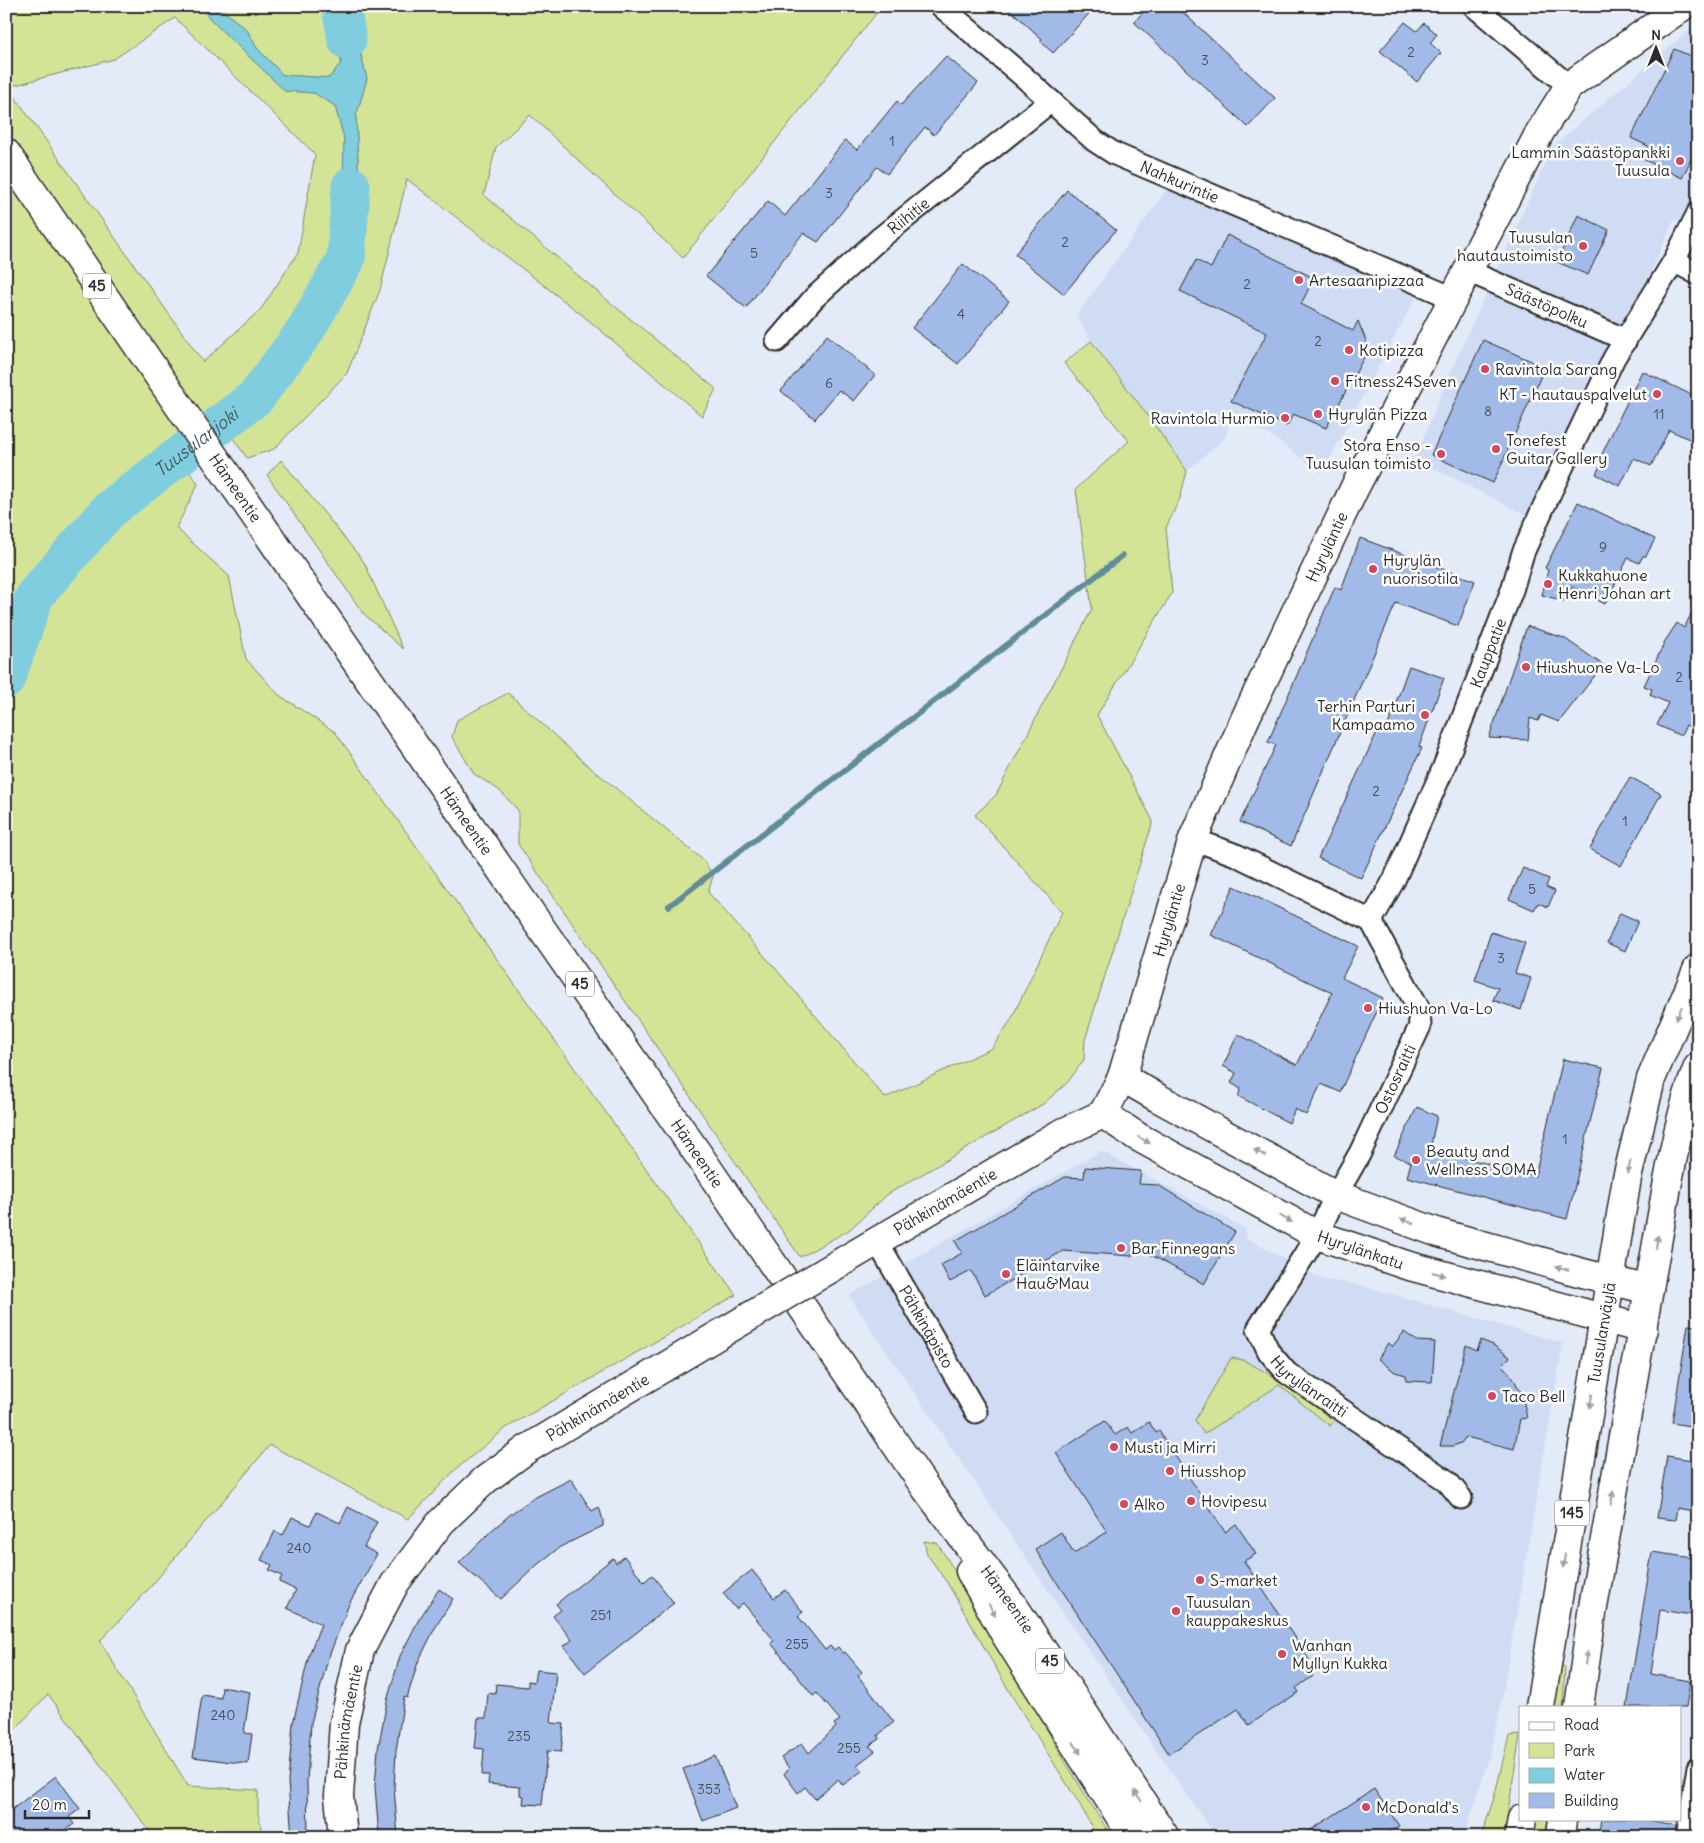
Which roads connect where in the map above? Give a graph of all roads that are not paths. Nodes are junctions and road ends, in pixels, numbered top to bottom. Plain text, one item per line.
1 (941, 6) edge
2 (1474, 6) edge
3 (1683, 6) edge
4 (1569, 86) junction
5 (1051, 101) junction
6 (6, 153) edge
7 (1698, 213) edge
8 (1674, 261) junction
9 (1468, 271) junction
10 (1698, 274) edge
11 (1453, 298) junction
12 (1626, 340) junction
13 (777, 341) dead end
14 (1193, 839) junction
15 (1371, 921) junction
16 (1698, 968) edge
17 (1698, 1067) edge
18 (1122, 1077) junction
19 (1103, 1114) junction
20 (1336, 1195) junction
21 (1317, 1235) junction
22 (877, 1241) junction
23 (1610, 1280) junction
24 (1649, 1290) junction
25 (1604, 1318) junction
26 (1643, 1329) junction
27 (976, 1412) dead end
28 (927, 1490) junction
29 (1461, 1498) dead end
30 (1540, 1706) edge
31 (1579, 1706) edge
32 (1698, 1767) edge
33 (1522, 1820) edge
34 (1563, 1820) edge
35 (343, 1837) edge
36 (1133, 1837) edge
37 (1165, 1837) edge
38 (1519, 1837) edge
39 (1560, 1837) edge
40 (1687, 1837) edge

1 - 5 street, Nahkurintie
2 - 4 street
3 - 4 main road, Hyryläntie
4 - 9 main road, Hyryläntie
5 - 11 street, Nahkurintie
5 - 13 street, Riihitie
6 - 28 main road, Hämeentie / 45
7 - 8 street, Kauppatie
8 - 10 street
8 - 12 street, Kauppatie
9 - 11 main road, Hyryläntie
9 - 12 street, Säästöpolku
11 - 14 main road, Hyryläntie
12 - 15 street, Kauppatie
14 - 15 street
14 - 18 main road, Hyryläntie
15 - 20 street, Ostosraitti
16 -> 23 main road, Tuusulanväylä / 145
24 -> 17 main road, 145
18 - 19 main road, Hyryläntie
20 -> 18 main road
19 -> 21 main road, Hyrylänkatu
19 - 22 main road, Pähkinämäentie
20 - 21 street, Ostosraitti
23 -> 20 main road
21 -> 25 main road, Hyrylänkatu
21 - 29 street, Hyrylänraitti
22 - 27 street, Pähkinäpisto
22 - 35 main road, Pähkinämäentie, bridge
23 - 24 main road
23 - 25 main road, Tuusulanväylä / 145
24 - 26 main road, 145
25 - 26 main road, Hyrylänkatu
25 -> 30 main road, Tuusulanväylä / 145
31 -> 26 main road, 145
28 -> 36 main road, Hämeentie / 45
37 -> 28 main road, Hämeentie / 45
32 - 40 street
33 - 38 main road
34 - 39 main road

